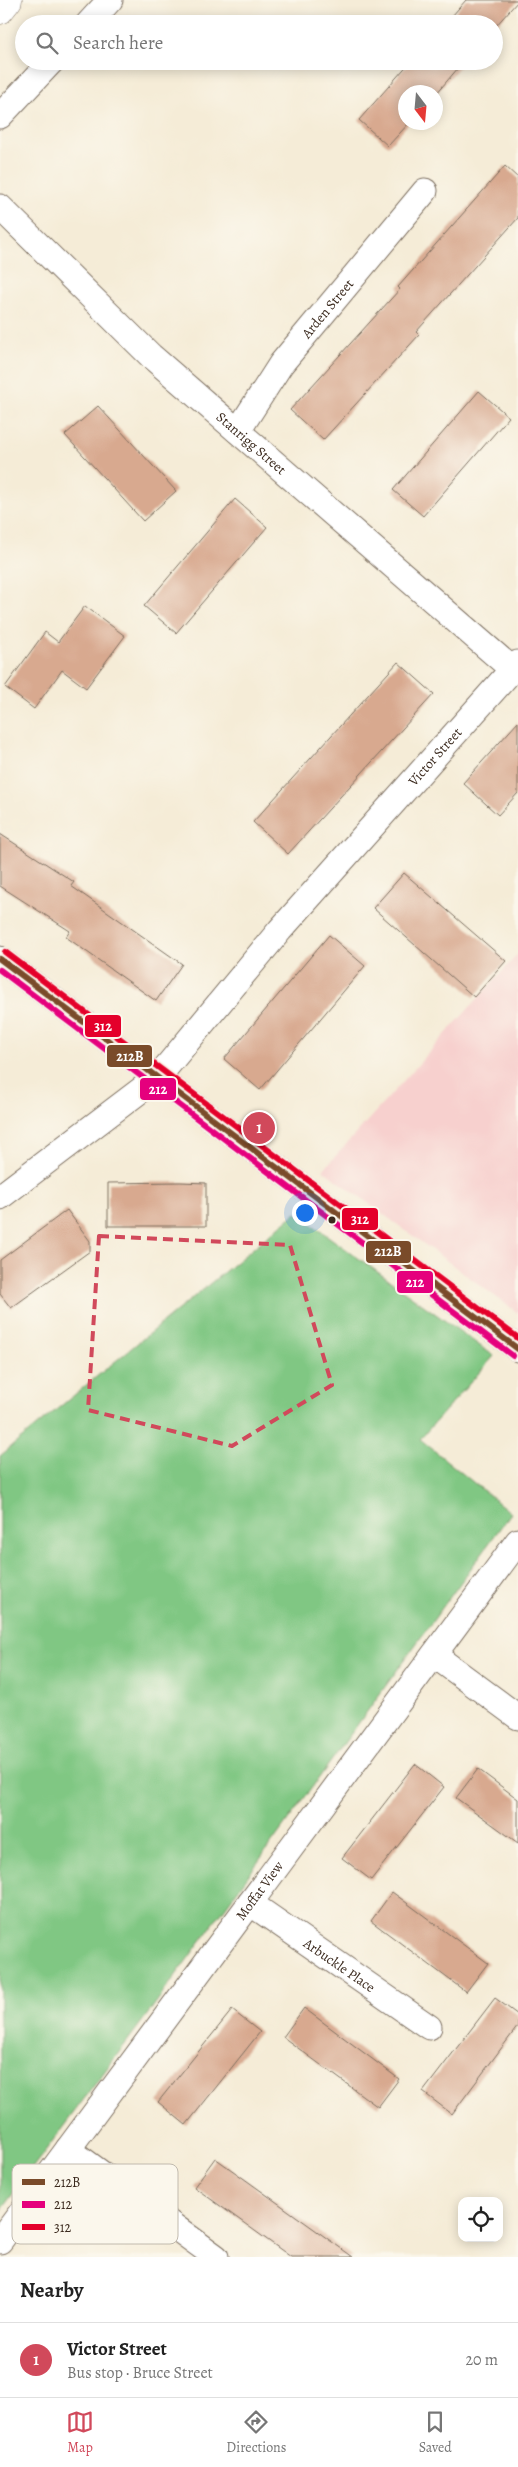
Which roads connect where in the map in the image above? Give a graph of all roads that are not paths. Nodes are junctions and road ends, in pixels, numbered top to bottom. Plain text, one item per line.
1 (8, 0) edge
2 (110, 0) edge
3 (0, 10) edge
4 (96, 15) edge
5 (43, 70) edge
6 (0, 116) edge
7 (425, 191) dead end
8 (0, 207) edge
9 (238, 431) junction
10 (515, 666) edge
11 (0, 958) edge
12 (158, 1077) junction
13 (0, 1197) edge
14 (518, 1349) edge
15 (518, 1541) edge
16 (434, 1655) junction
17 (518, 1717) edge
18 (250, 1903) junction
19 (429, 2027) dead end
20 (68, 2149) junction
21 (57, 2164) edge
22 (89, 2164) edge
23 (12, 2225) edge
24 (178, 2229) edge
25 (0, 2241) edge
26 (216, 2257) edge

1 - 3 main road
2 - 4 street
5 - 6 street
7 - 9 street, Arden Street
8 - 9 street, Stanrigg Street
9 - 10 street, Stanrigg Street
10 - 12 street, Victor Street
11 - 12 street
12 - 13 street, Victor Street
12 - 14 street
15 - 16 street, Moffat View
16 - 17 street
16 - 18 street, Moffat View
18 - 19 street, Arbuckle Place
18 - 20 street, Moffat View
20 - 21 street, Moffat View
20 - 22 street
23 - 25 street, Moffat View
24 - 26 street

